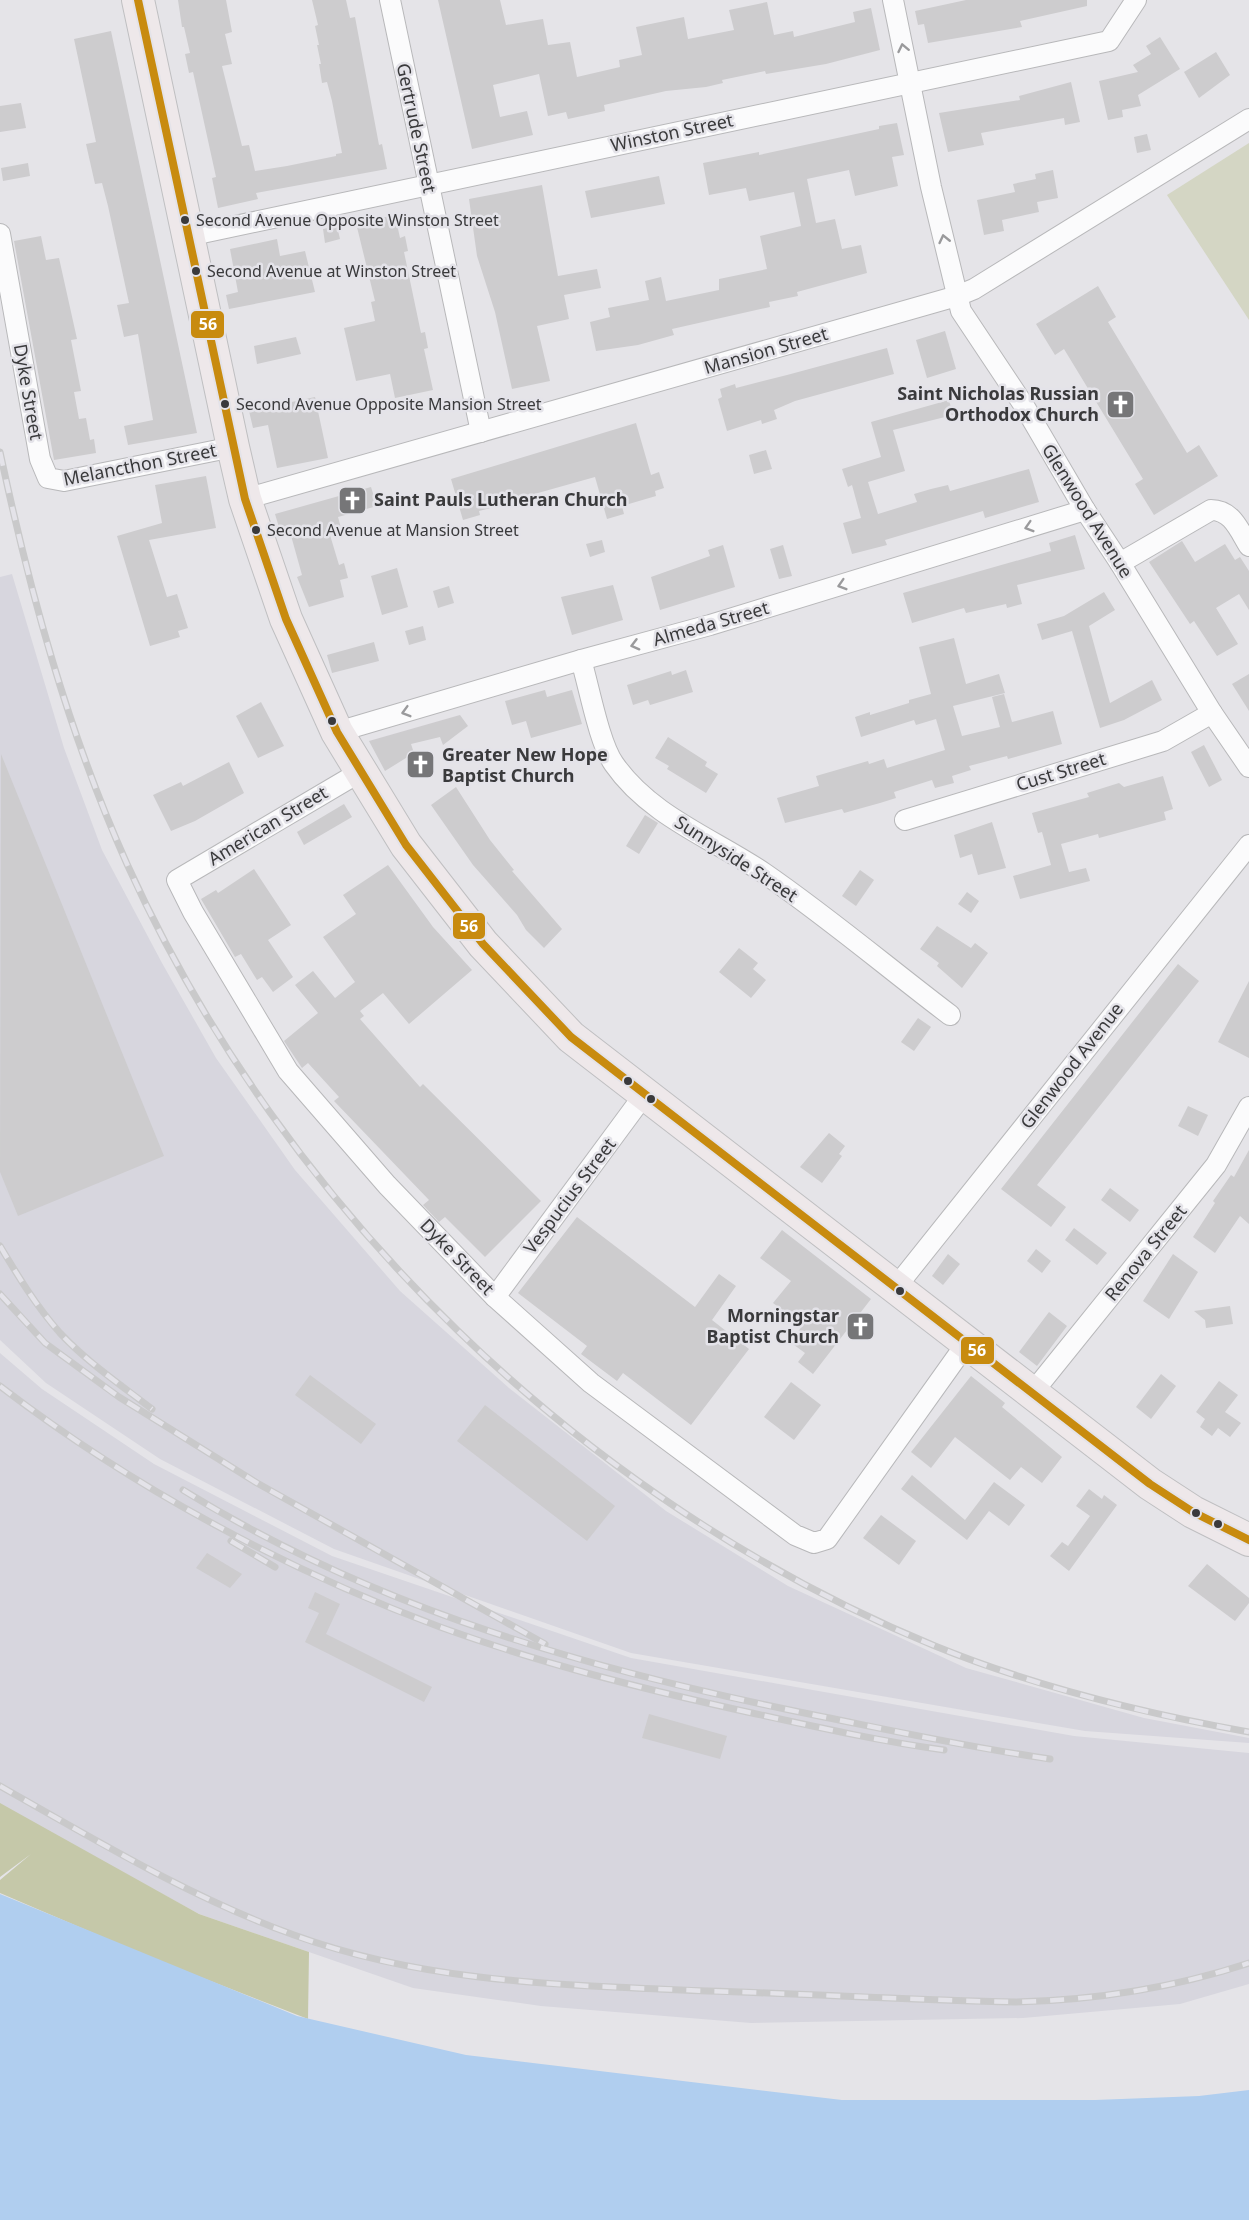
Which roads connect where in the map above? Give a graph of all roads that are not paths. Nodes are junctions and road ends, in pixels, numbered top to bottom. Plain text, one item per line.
1 (138, 0) edge
2 (390, 0) edge
3 (893, 0) edge
4 (1136, 0) edge
5 (910, 82) junction
6 (1249, 119) edge
7 (428, 186) junction
8 (0, 234) edge
9 (188, 236) junction
10 (957, 296) junction
11 (482, 432) junction
12 (233, 447) junction
13 (48, 478) joint
14 (246, 499) junction
15 (1085, 510) junction
16 (1249, 546) edge
17 (1120, 563) junction
18 (581, 660) junction
19 (1212, 713) junction
20 (337, 732) junction
21 (1249, 767) edge
22 (360, 772) junction
23 (905, 820) dead end
24 (1249, 845) edge
25 (177, 880) joint
26 (950, 1015) dead end
27 (644, 1095) junction
28 (1249, 1107) edge
29 (896, 1287) junction
30 (495, 1297) junction
31 (966, 1344) junction
32 (1034, 1392) junction
33 (1248, 1535) edge

1 - 9 main road
2 - 7 street, Gertrude Street
5 -> 3 street, Glenwood Avenue
4 - 5 street, Winston Street
5 - 7 street, Winston Street
10 -> 5 street, Glenwood Avenue
6 - 10 street, Mansion Street
7 - 9 street, Winston Street
7 - 11 street, Gertrude Street
8 - 13 street, Dyke Street
9 - 12 main road
10 - 11 street, Mansion Street
10 - 15 street, Glenwood Avenue
11 - 14 street, Mansion Street
12 - 13 street, Melancthon Street
12 - 14 main road
14 - 20 main road
15 - 17 street, Glenwood Avenue
15 -> 18 street, Almeda Street
16 - 17 street
17 - 19 street, Glenwood Avenue
18 -> 20 street, Almeda Street
18 - 26 street, Sunnyside Street
19 - 21 street, Glenwood Avenue
19 - 23 street, Cust Street
20 - 22 main road
22 - 25 street, American Street
22 - 27 main road
24 - 29 street, Glenwood Avenue
25 - 30 street, Dyke Street
27 - 29 main road
27 - 30 street, Vespucius Street
28 - 32 street, Renova Street
29 - 31 main road
30 - 31 street, Dyke Street
31 - 32 main road
32 - 33 main road

